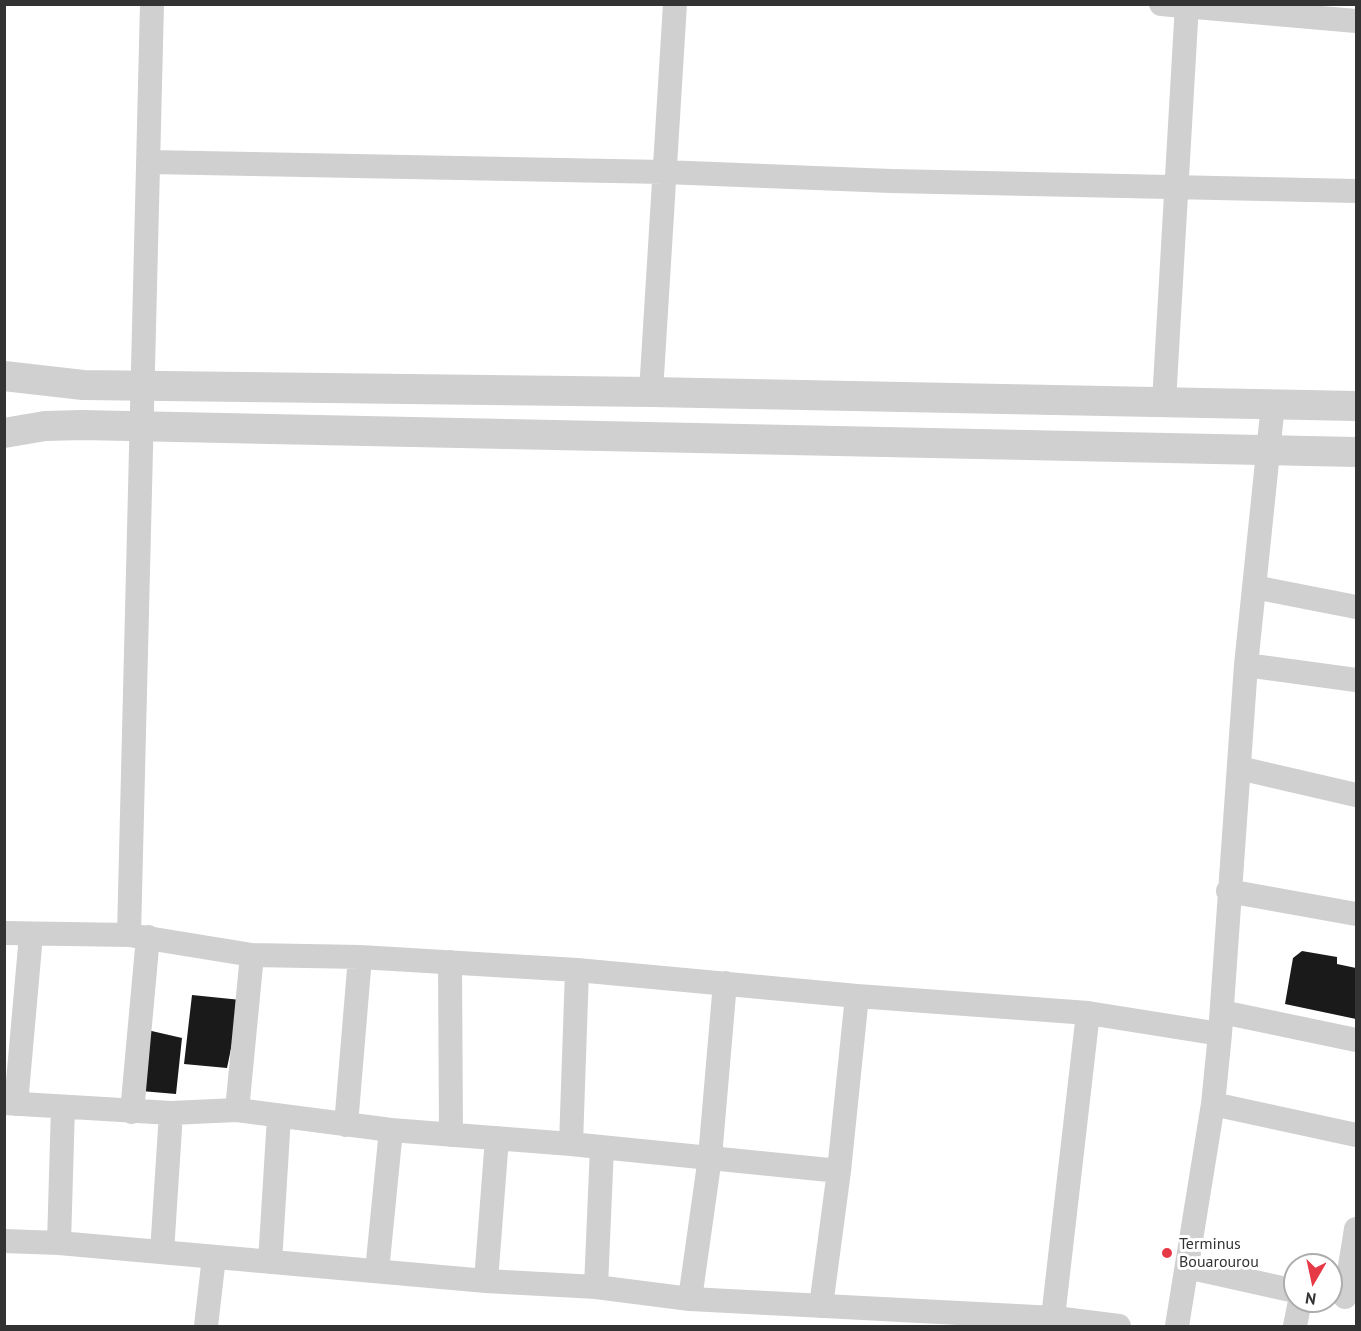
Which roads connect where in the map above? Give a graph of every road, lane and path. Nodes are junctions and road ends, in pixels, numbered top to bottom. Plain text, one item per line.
1 (152, 4) edge
2 (675, 4) edge
3 (1161, 4) edge
4 (1187, 5) edge
5 (1356, 21) edge
6 (149, 162) junction
7 (664, 172) junction
8 (1175, 186) junction
9 (1356, 191) edge
10 (4, 376) edge
11 (143, 385) junction
12 (651, 392) junction
13 (1164, 402) junction
14 (1273, 404) junction
15 (1356, 406) edge
16 (142, 427) junction
17 (4, 433) edge
18 (1267, 451) junction
19 (1356, 452) edge
20 (1254, 587) junction
21 (1356, 607) edge
22 (1246, 664) junction
23 (1356, 680) edge
24 (1239, 768) junction
25 (1356, 795) edge
26 (1228, 891) junction
27 (1356, 914) edge
28 (4, 933) edge
29 (31, 935) junction
30 (138, 936) junction
31 (252, 955) junction
32 (360, 957) junction
33 (450, 962) junction
34 (577, 970) junction
35 (725, 983) junction
36 (857, 996) junction
37 (1088, 1013) junction
38 (1221, 1023) junction
39 (1356, 1040) edge
40 (10, 1104) edge
41 (1213, 1104) junction
42 (63, 1107) junction
43 (237, 1110) junction
44 (132, 1112) junction
45 (171, 1113) junction
46 (279, 1117) junction
47 (346, 1125) junction
48 (391, 1130) junction
49 (451, 1135) junction
50 (1356, 1135) edge
51 (497, 1138) junction
52 (571, 1144) junction
53 (602, 1147) junction
54 (710, 1157) junction
55 (839, 1171) junction
56 (1356, 1229) edge
57 (4, 1241) edge
58 (60, 1243) junction
59 (162, 1252) junction
60 (214, 1257) junction
61 (270, 1262) junction
62 (1187, 1267) junction
63 (377, 1271) junction
64 (486, 1281) junction
65 (596, 1287) junction
66 (1283, 1288) edge
67 (1344, 1298) edge
68 (690, 1299) junction
69 (830, 1313) edge
70 (1053, 1322) edge
71 (206, 1326) edge
72 (1119, 1326) edge
73 (1177, 1326) edge

1 - 6 street
2 - 7 street
3 - 4 street
4 - 5 street
4 - 8 street
6 - 7 street
6 - 11 street
7 - 8 street
7 - 12 street
8 - 9 street
8 - 13 street
10 - 11 street
11 - 12 street
11 - 16 street
12 - 13 street
13 - 14 street
14 - 15 street
14 - 18 street
16 - 17 street
16 - 18 street
16 - 30 street
18 - 19 street
18 - 20 street
20 - 21 street
20 - 22 street
22 - 23 street
22 - 24 street
24 - 25 street
24 - 26 street
26 - 27 street
26 - 38 street
28 - 29 street
29 - 30 street
29 - 40 street
30 - 31 street
30 - 44 street
31 - 32 street
31 - 43 street
32 - 33 street
32 - 47 street
33 - 34 street
33 - 49 street
34 - 35 street
34 - 52 street
35 - 36 street
35 - 54 street
36 - 37 street
36 - 55 street
37 - 38 street
37 - 70 street
38 - 39 street
38 - 41 street
40 - 42 street
41 - 50 street
41 - 62 street
42 - 44 street
42 - 58 street
43 - 45 street
43 - 46 street
44 - 45 street
45 - 59 street
46 - 47 street
46 - 61 street
47 - 48 street
48 - 49 street
48 - 63 street
49 - 51 street
51 - 52 street
51 - 64 street
52 - 53 street
53 - 54 street
53 - 65 street
54 - 55 street
54 - 68 street
55 - 69 street
56 - 67 street
57 - 58 street
58 - 59 street
59 - 60 street
60 - 61 street
60 - 71 street
61 - 63 street
62 - 66 street
62 - 73 street
63 - 64 street
64 - 65 street
65 - 68 street
68 - 69 street
69 - 70 street
70 - 72 street

